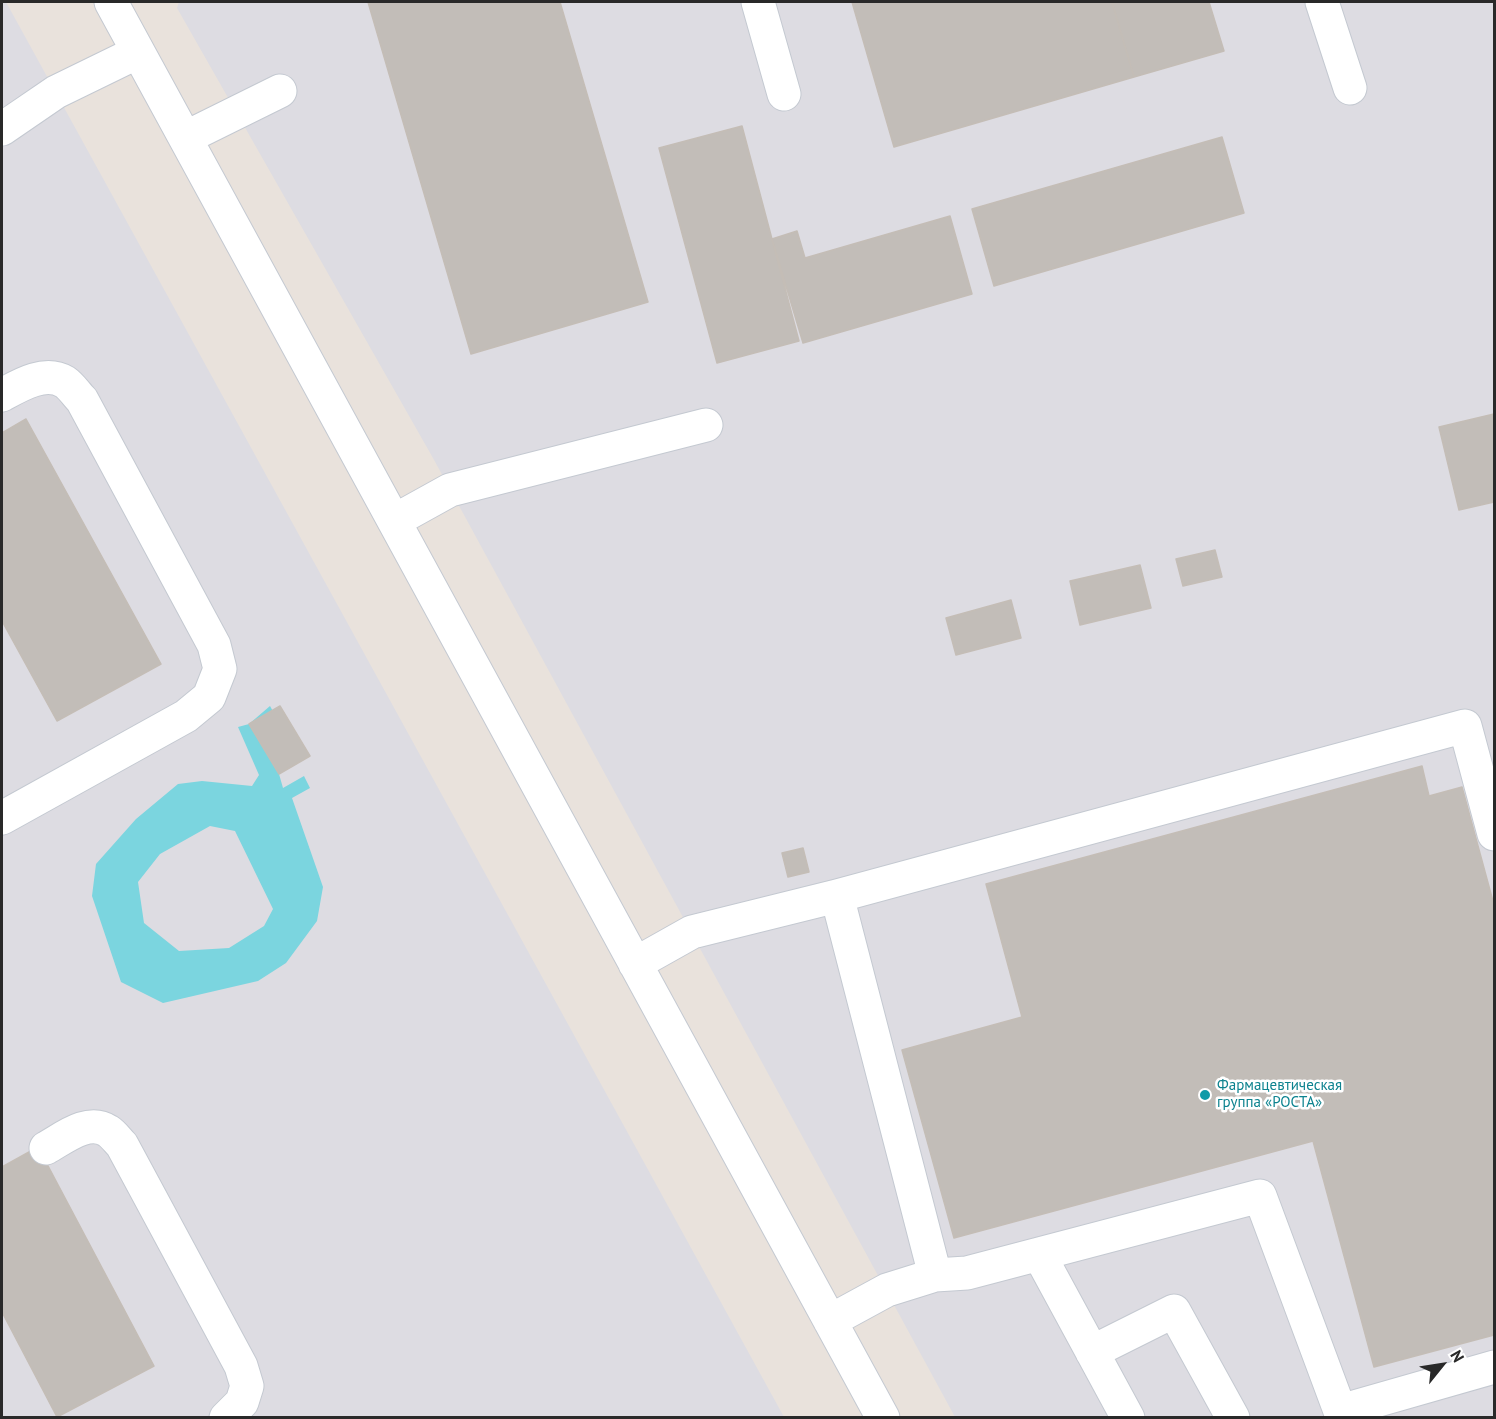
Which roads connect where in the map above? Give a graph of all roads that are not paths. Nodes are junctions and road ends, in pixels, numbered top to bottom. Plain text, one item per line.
1 (111, 2) edge
2 (758, 2) edge
3 (1322, 2) edge
4 (138, 52) junction
5 (1350, 87) dead end
6 (280, 91) dead end
7 (784, 94) dead end
8 (2, 129) edge
9 (185, 138) junction
10 (2, 395) edge
11 (706, 425) dead end
12 (394, 521) junction
13 (2, 818) edge
14 (1494, 834) edge
15 (837, 896) junction
16 (635, 964) junction
17 (46, 1148) dead end
18 (1038, 1254) junction
19 (935, 1275) junction
20 (830, 1321) junction
21 (1092, 1352) junction
22 (1494, 1367) edge
23 (226, 1418) edge
24 (883, 1418) edge
25 (1128, 1418) edge
26 (1233, 1418) edge

1 - 4 street
2 - 7 street
3 - 5 street
4 - 8 street
4 - 9 street
6 - 9 street
9 - 12 street
10 - 13 street
11 - 12 street
12 - 16 street
14 - 15 street
15 - 16 street
15 - 19 street
16 - 20 street
17 - 23 street
18 - 19 street
18 - 21 street
18 - 22 street
19 - 20 street
20 - 24 street
21 - 25 street
21 - 26 street

